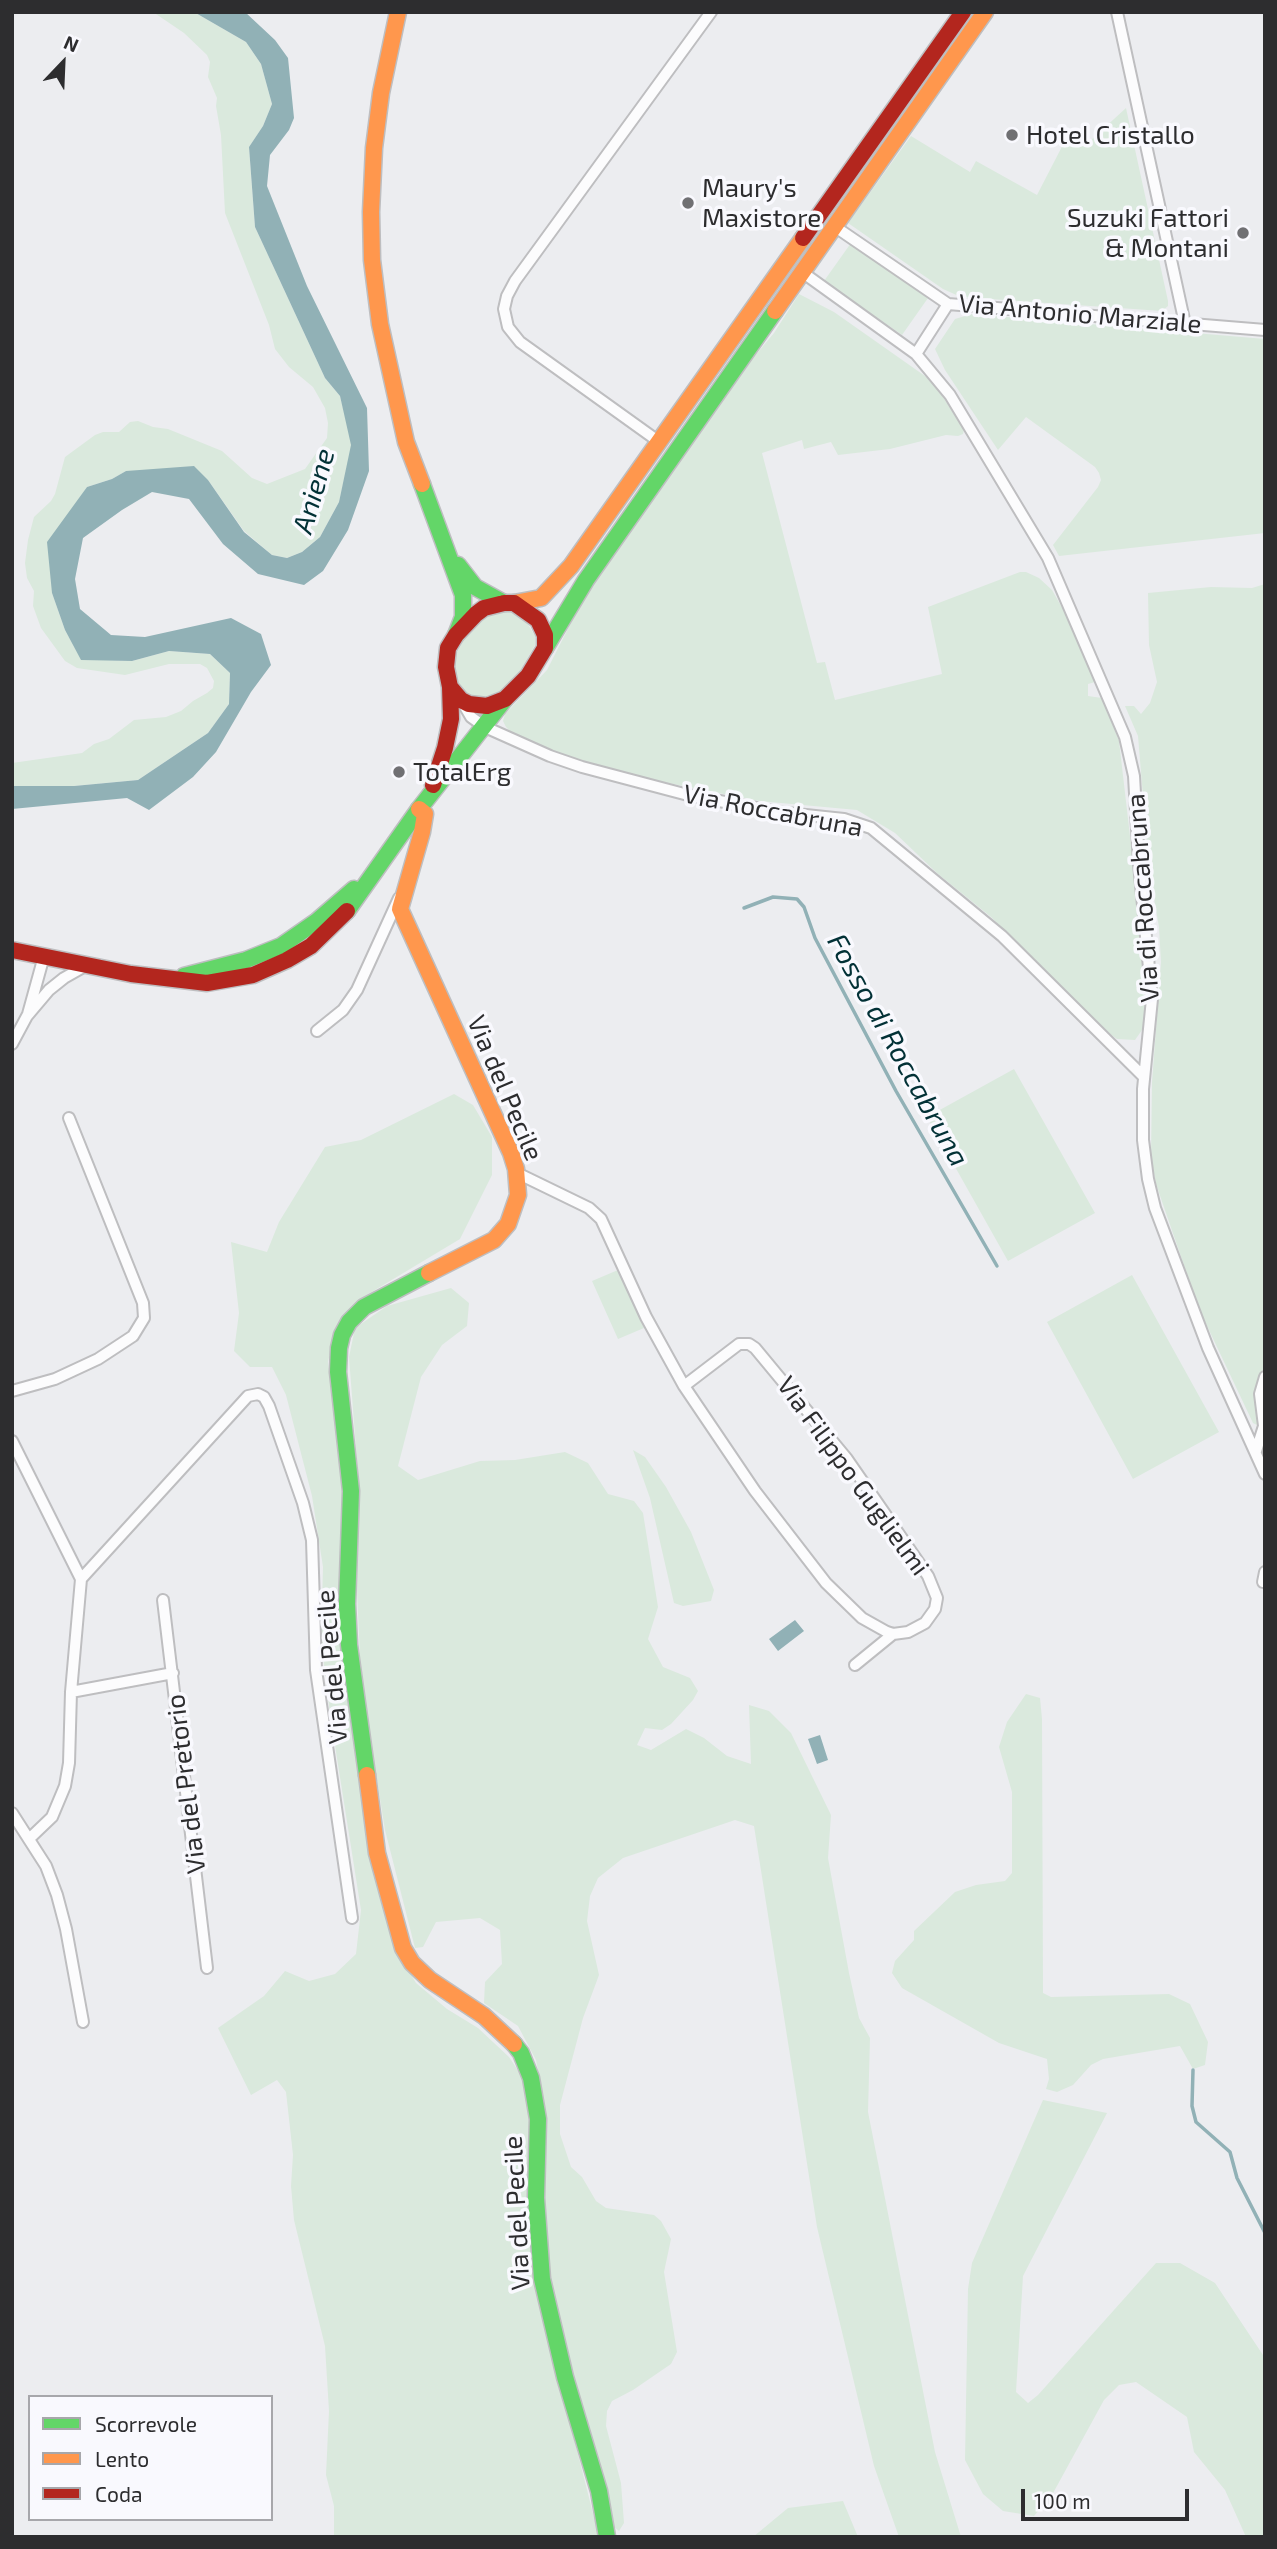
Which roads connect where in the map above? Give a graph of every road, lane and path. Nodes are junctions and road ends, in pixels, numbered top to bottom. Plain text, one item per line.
1 (398, 12) edge
2 (711, 12) edge
3 (963, 12) edge
4 (985, 12) edge
5 (1117, 12) edge
6 (834, 226) junction
7 (802, 272) junction
8 (948, 304) junction
9 (1185, 324) junction
10 (1265, 330) edge
11 (916, 354) junction
12 (658, 441) junction
13 (448, 549) junction
14 (509, 603) junction
15 (456, 635) junction
16 (545, 648) junction
17 (450, 687) junction
18 (505, 699) junction
19 (461, 700) junction
20 (485, 727) junction
21 (430, 793) junction
22 (419, 809) junction
23 (404, 888) junction
24 (12, 950) edge
25 (44, 956) junction
26 (87, 965) junction
27 (27, 1016) junction
28 (317, 1031) dead end
29 (12, 1044) edge
30 (1144, 1077) junction
31 (69, 1118) dead end
32 (517, 1173) junction
33 (1265, 1377) edge
34 (684, 1386) junction
35 (12, 1391) edge
36 (12, 1441) edge
37 (1256, 1451) junction
38 (1265, 1474) edge
39 (81, 1579) junction
40 (163, 1600) dead end
41 (892, 1634) junction
42 (855, 1665) dead end
43 (173, 1674) junction
44 (71, 1692) junction
45 (12, 1813) edge
46 (30, 1838) junction
47 (352, 1918) dead end
48 (207, 1968) dead end
49 (83, 2022) dead end
50 (607, 2537) edge

1 - 13 main road
2 - 12 street
3 - 12 main road
4 - 6 main road
5 - 9 street
6 - 7 main road
6 - 8 street, Via Antonio Marziale
7 - 11 street, Via di Roccabruna
7 - 16 main road
8 - 9 street, Via Antonio Marziale
8 - 11 street
9 - 10 street, Via Antonio Marziale
11 - 30 street, Via di Roccabruna
12 - 14 main road
13 - 14 main road
13 - 15 main road
14 - 15 main road
14 - 16 main road
15 - 17 main road
16 - 18 main road
17 - 19 main road
17 - 21 main road
18 - 19 main road
18 - 20 main road
19 - 20 street
20 - 21 main road
20 - 30 street, Via Roccabruna
21 - 22 main road
22 - 23 main road, Via del Pecile
22 - 26 main road
23 - 28 street
23 - 32 main road, Via del Pecile
24 - 25 main road
25 - 26 main road
25 - 27 street
26 - 27 street
27 - 29 street
30 - 37 street, Via di Roccabruna
31 - 35 street
32 - 34 street
32 - 50 main road, Via del Pecile
33 - 37 street
34 - 41 street
34 - 41 street, Via Filippo Guglielmi
36 - 39 street
37 - 38 street, Via di Roccabruna
39 - 44 street
39 - 47 street, Via del Pecile
40 - 43 street, Via del Pretorio
41 - 42 street
43 - 44 street
43 - 48 street, Via del Pretorio
44 - 46 street
45 - 46 street
46 - 49 street

